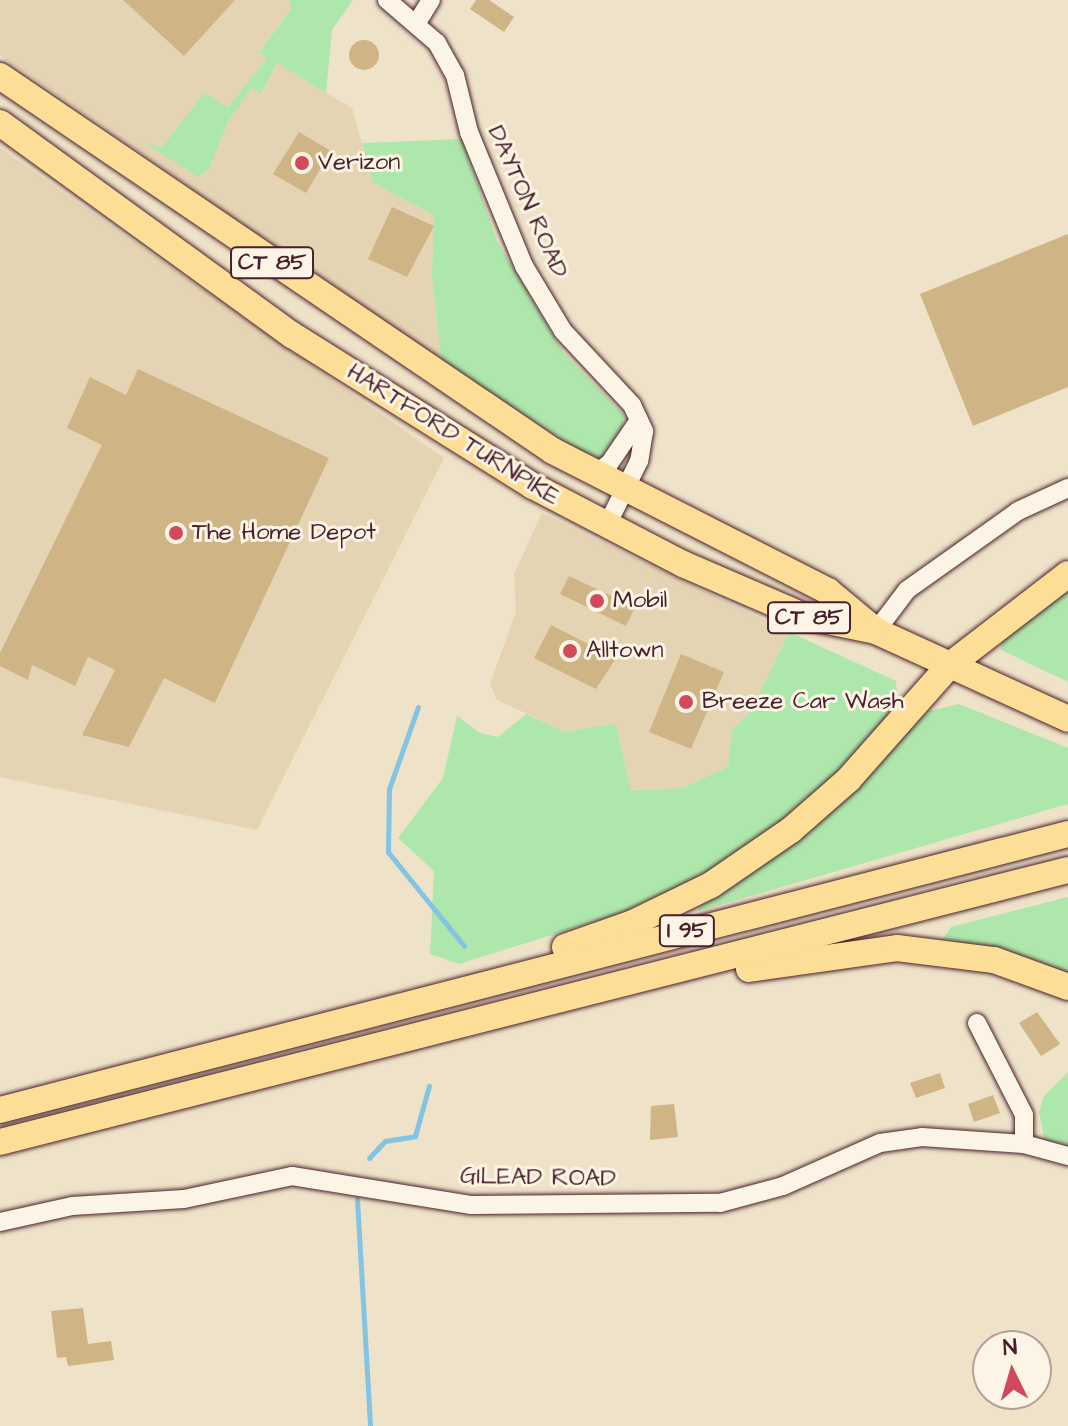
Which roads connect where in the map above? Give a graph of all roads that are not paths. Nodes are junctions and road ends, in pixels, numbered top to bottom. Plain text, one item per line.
1 (387, 0) edge
2 (431, 0) edge
3 (416, 24) junction
4 (0, 76) edge
5 (0, 123) edge
6 (80, 129) junction
7 (56, 163) junction
8 (639, 420) junction
9 (594, 474) junction
10 (1068, 488) edge
11 (624, 491) junction
12 (606, 527) junction
13 (1068, 574) edge
14 (876, 631) junction
15 (950, 665) junction
16 (1068, 719) edge
17 (1068, 834) edge
18 (1068, 870) edge
19 (1068, 987) edge
20 (564, 1001) junction
21 (977, 1023) dead end
22 (307, 1031) junction
23 (0, 1110) edge
24 (0, 1142) edge
25 (1024, 1144) junction
26 (1068, 1156) edge
27 (0, 1222) edge

1 - 3 street, DAYTON ROAD
2 - 3 street
3 - 8 street, DAYTON ROAD
4 - 6 highway, HARTFORD TURNPIKE / CT 85
5 - 7 highway, HARTFORD TURNPIKE / CT 85
6 - 7 highway
6 - 9 highway, HARTFORD TURNPIKE / CT 85
7 - 12 highway, HARTFORD TURNPIKE / CT 85
8 - 9 street
8 - 11 street
9 - 11 highway, HARTFORD TURNPIKE / CT 85
10 - 14 street
11 - 12 street
11 - 14 highway, HARTFORD TURNPIKE / CT 85
12 - 14 highway, HARTFORD TURNPIKE / CT 85
13 - 15 highway
14 - 15 highway, HARTFORD TURNPIKE / CT 85
15 - 16 highway, HARTFORD TURNPIKE / CT 85
15 - 22 highway
17 - 22 highway, I 95
18 - 20 highway, I 95
19 - 20 highway
20 - 24 highway, I 95
21 - 25 street
22 - 23 highway, I 95
25 - 26 street, GILEAD ROAD
25 - 27 street, GILEAD ROAD

